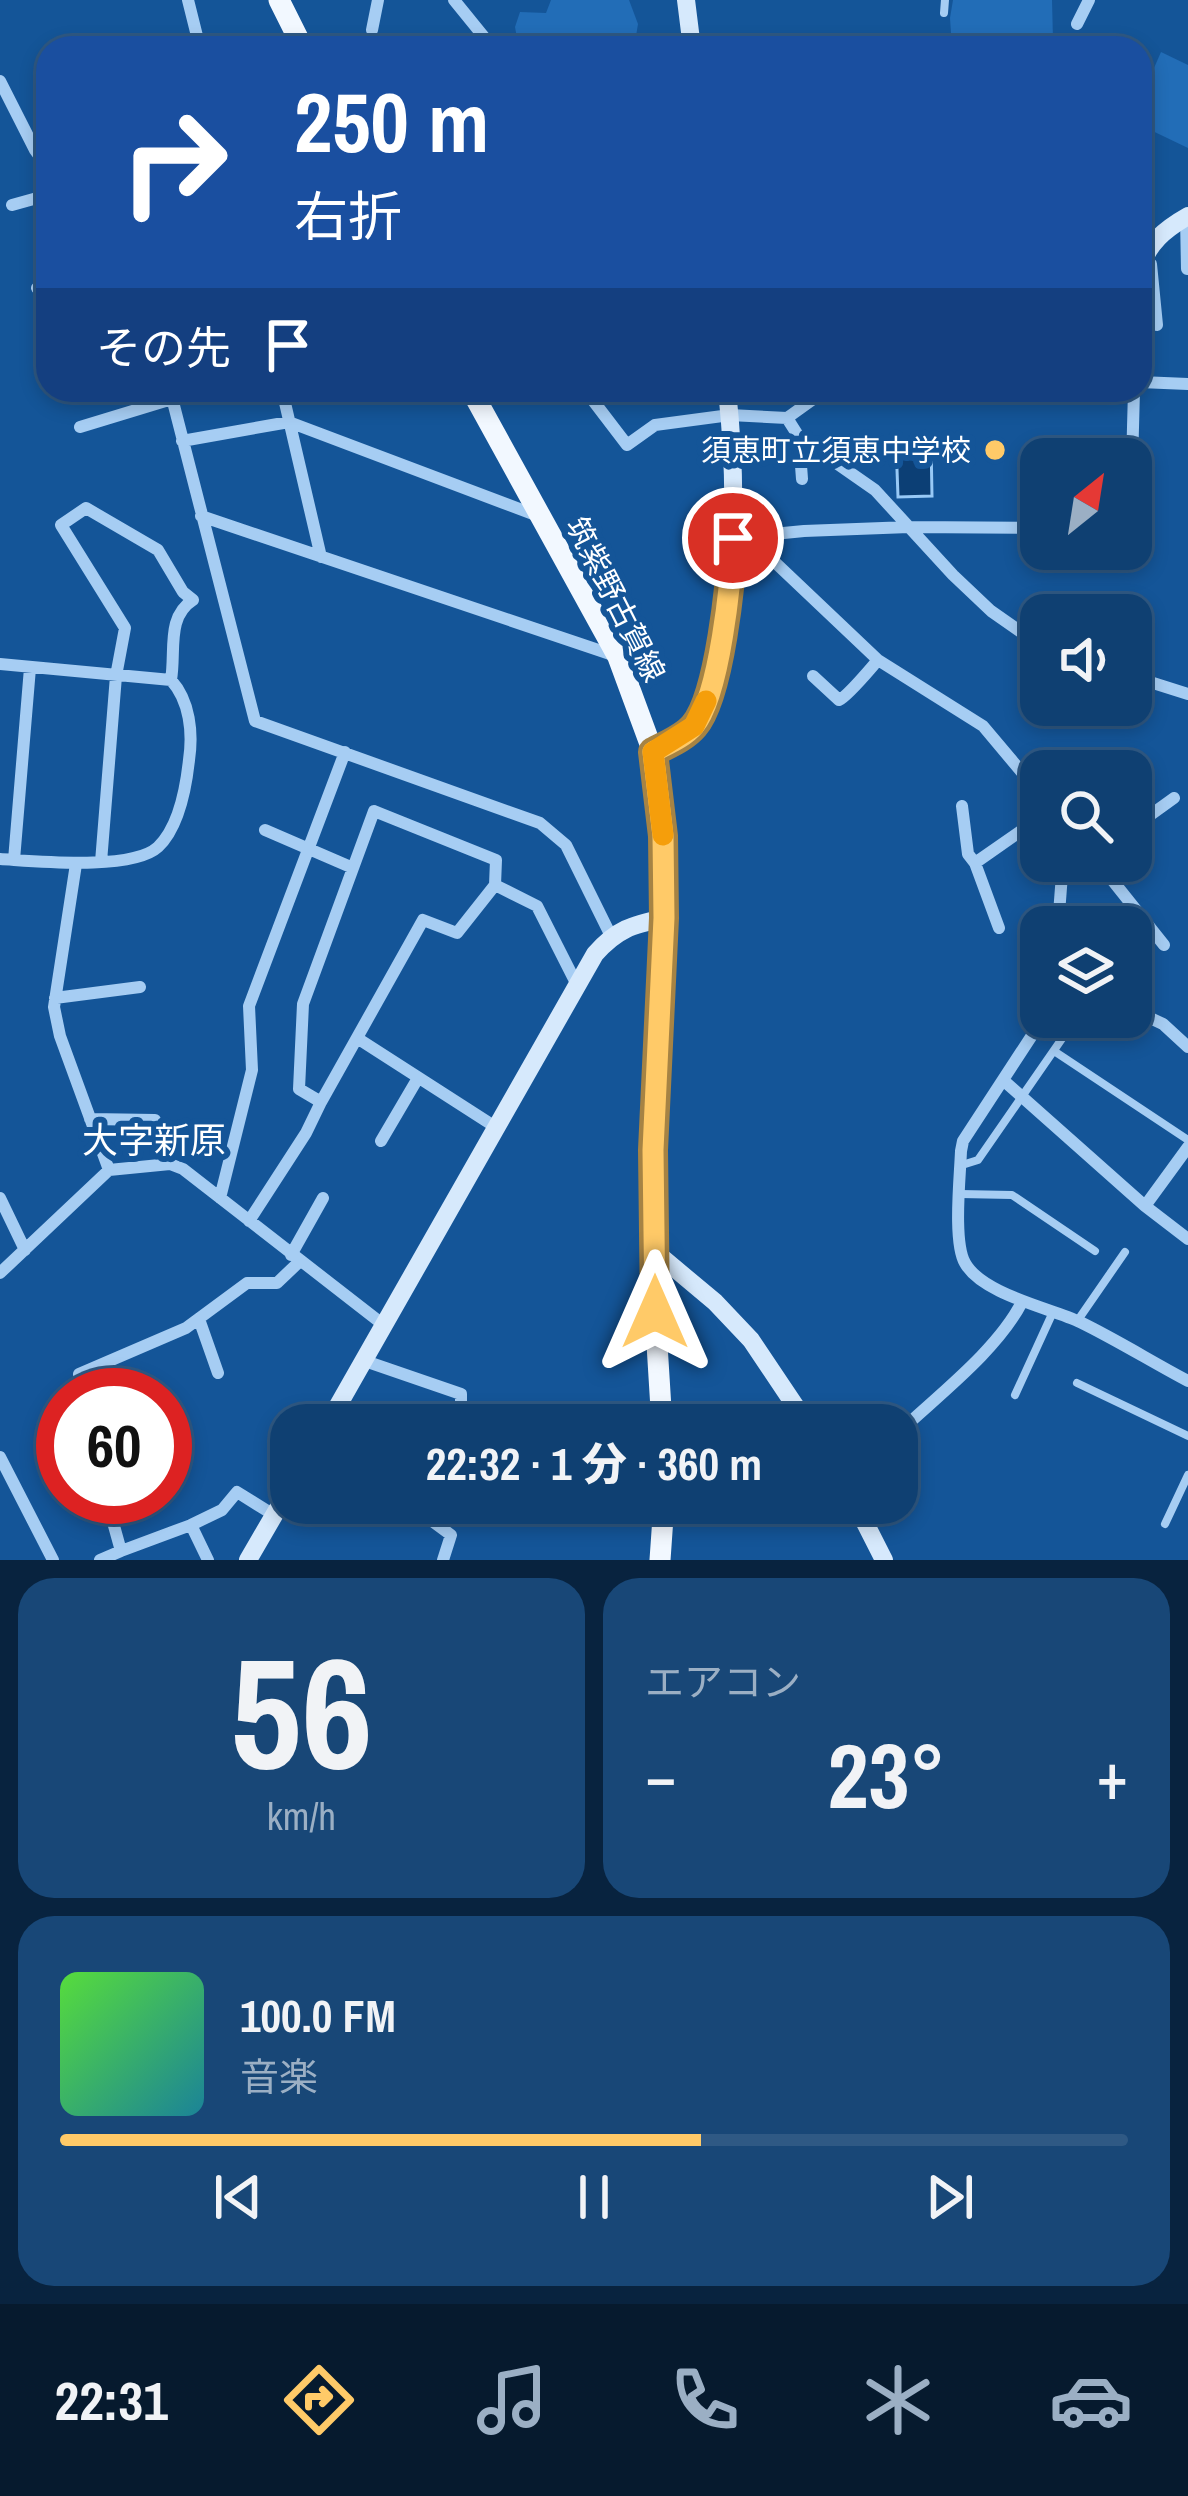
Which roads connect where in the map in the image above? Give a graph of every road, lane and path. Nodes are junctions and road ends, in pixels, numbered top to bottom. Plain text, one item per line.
1 (188, 0) edge
2 (279, 0) edge
3 (377, 0) edge
4 (454, 0) edge
5 (686, 0) edge
6 (945, 0) edge
7 (1089, 0) edge
8 (944, 13) dead end
9 (1077, 24) dead end
10 (372, 30) dead end
11 (197, 36) edge
12 (297, 36) edge
13 (483, 36) edge
14 (690, 36) edge
15 (0, 81) edge
16 (36, 151) edge
17 (36, 198) edge
18 (12, 205) dead end
19 (1187, 217) edge
20 (1152, 246) edge
21 (1186, 269) edge
22 (1152, 274) edge
23 (1157, 325) dead end
24 (1152, 383) edge
25 (1188, 385) edge
26 (149, 402) edge
27 (173, 402) edge
28 (285, 402) edge
29 (477, 402) edge
30 (594, 402) edge
31 (728, 402) edge
32 (810, 402) edge
33 (1134, 402) edge
34 (730, 416) junction
35 (788, 418) junction
36 (289, 422) junction
37 (80, 427) dead end
38 (1135, 438) edge
39 (182, 441) junction
40 (807, 442) junction
41 (802, 478) dead end
42 (201, 516) junction
43 (539, 517) junction
44 (909, 527) junction
45 (1020, 527) edge
46 (743, 538) junction
47 (321, 557) junction
48 (221, 590) junction
49 (193, 600) junction
50 (1020, 631) edge
51 (617, 657) junction
52 (878, 659) junction
53 (0, 664) edge
54 (30, 668) junction
55 (116, 676) junction
56 (813, 676) dead end
57 (171, 680) junction
58 (1152, 683) edge
59 (1188, 694) edge
60 (345, 752) junction
61 (653, 752) junction
62 (1020, 770) edge
63 (1174, 798) dead end
64 (962, 806) dead end
65 (1152, 814) edge
66 (265, 830) dead end
67 (1020, 832) edge
68 (308, 849) junction
69 (7, 860) edge
70 (101, 862) junction
71 (975, 863) junction
72 (76, 864) junction
73 (353, 868) junction
74 (1114, 882) edge
75 (495, 885) junction
76 (664, 918) junction
77 (999, 928) dead end
78 (611, 936) junction
79 (1164, 945) dead end
80 (574, 981) dead end
81 (140, 987) dead end
82 (56, 998) junction
83 (1152, 1018) edge
84 (1188, 1030) edge
85 (1170, 1031) junction
86 (357, 1038) junction
87 (1030, 1038) edge
88 (1063, 1038) edge
89 (1188, 1047) edge
90 (1054, 1051) junction
91 (418, 1078) junction
92 (1003, 1080) junction
93 (1023, 1098) junction
94 (321, 1102) junction
95 (90, 1119) junction
96 (155, 1120) dead end
97 (497, 1128) junction
98 (381, 1141) dead end
99 (1186, 1153) edge
100 (960, 1166) junction
101 (110, 1170) junction
102 (960, 1194) junction
103 (0, 1198) edge
104 (220, 1198) junction
105 (323, 1198) dead end
106 (1145, 1206) junction
107 (249, 1221) junction
108 (1188, 1239) edge
109 (25, 1250) junction
110 (655, 1251) junction
111 (1095, 1251) dead end
112 (1125, 1252) dead end
113 (295, 1258) junction
114 (0, 1273) edge
115 (1022, 1302) junction
116 (1053, 1312) junction
117 (199, 1319) junction
118 (1078, 1321) junction
119 (386, 1326) junction
120 (365, 1360) junction
121 (93, 1368) edge
122 (218, 1373) dead end
123 (1188, 1382) edge
124 (1077, 1383) dead end
125 (1016, 1396) dead end
126 (339, 1404) edge
127 (461, 1404) edge
128 (661, 1404) edge
129 (794, 1404) edge
130 (918, 1414) edge
131 (1188, 1436) edge
132 (0, 1456) edge
133 (1188, 1475) edge
134 (270, 1513) edge
135 (270, 1522) edge
136 (114, 1524) edge
137 (436, 1524) edge
138 (663, 1524) edge
139 (866, 1524) edge
140 (1165, 1524) dead end
141 (191, 1525) junction
142 (121, 1551) junction
143 (52, 1560) edge
144 (100, 1560) edge
145 (208, 1560) edge
146 (248, 1560) edge
147 (443, 1560) edge
148 (660, 1560) edge
149 (884, 1560) edge

1 - 11 street
2 - 12 main road
3 - 10 street
4 - 13 street
5 - 14 street
6 - 8 lane
7 - 9 street
15 - 16 street
17 - 18 street
19 - 20 street
19 - 21 street
22 - 23 street
24 - 25 street
26 - 37 street
27 - 39 street
28 - 36 street
29 - 43 main road, 筑紫野古賀線
30 - 34 street
31 - 34 street
32 - 35 street
33 - 38 street
34 - 35 street
34 - 46 street
35 - 40 street
36 - 39 street
36 - 43 street
36 - 47 street
39 - 42 street
40 - 41 street
40 - 44 street
42 - 47 street
42 - 48 street
43 - 51 main road, 筑紫野古賀線
44 - 45 street
44 - 46 street
44 - 50 street
46 - 52 street
46 - 61 street
47 - 51 street
48 - 49 street
48 - 60 street
49 - 55 street
49 - 57 street
51 - 61 main road, 筑紫野古賀線
52 - 56 street
52 - 62 street
53 - 54 street
54 - 55 street
54 - 69 street
55 - 57 street
55 - 70 street
57 - 70 street
58 - 59 street
60 - 68 street
60 - 78 street
61 - 76 main road, 筑紫野古賀線
63 - 65 street
64 - 71 street
66 - 68 street
67 - 71 street
68 - 73 street
68 - 104 street
69 - 72 street
70 - 72 street
71 - 77 street
72 - 82 street
73 - 75 street
73 - 94 street
74 - 79 street
75 - 80 street
75 - 86 street
76 - 78 street
76 - 110 main road, 筑紫野古賀線
78 - 97 street
81 - 82 street
82 - 95 street
83 - 85 street
84 - 85 lane
85 - 89 street
86 - 91 street
86 - 94 street
87 - 92 street
88 - 90 lane
90 - 93 lane
90 - 99 lane
91 - 97 street
91 - 98 street
92 - 93 street
92 - 100 street
93 - 100 lane
93 - 106 street
94 - 107 street
95 - 96 street
95 - 101 street
97 - 119 street
99 - 106 street
100 - 102 street
101 - 104 street
101 - 109 street
102 - 111 lane
102 - 115 street
103 - 109 street
104 - 107 street
105 - 113 street
106 - 108 street
107 - 113 street
109 - 114 street
110 - 128 main road, 筑紫野古賀線
110 - 129 street
112 - 118 lane
113 - 117 street
113 - 119 street
115 - 116 street
115 - 130 street
116 - 118 street
116 - 125 lane
117 - 121 street
117 - 122 street
118 - 123 street
119 - 120 street
120 - 126 street
120 - 127 street
124 - 131 lane
132 - 143 street
133 - 140 lane
134 - 141 street
135 - 146 street
136 - 142 street
137 - 147 street
138 - 148 main road
139 - 149 street
141 - 142 street
141 - 145 street
142 - 144 street

